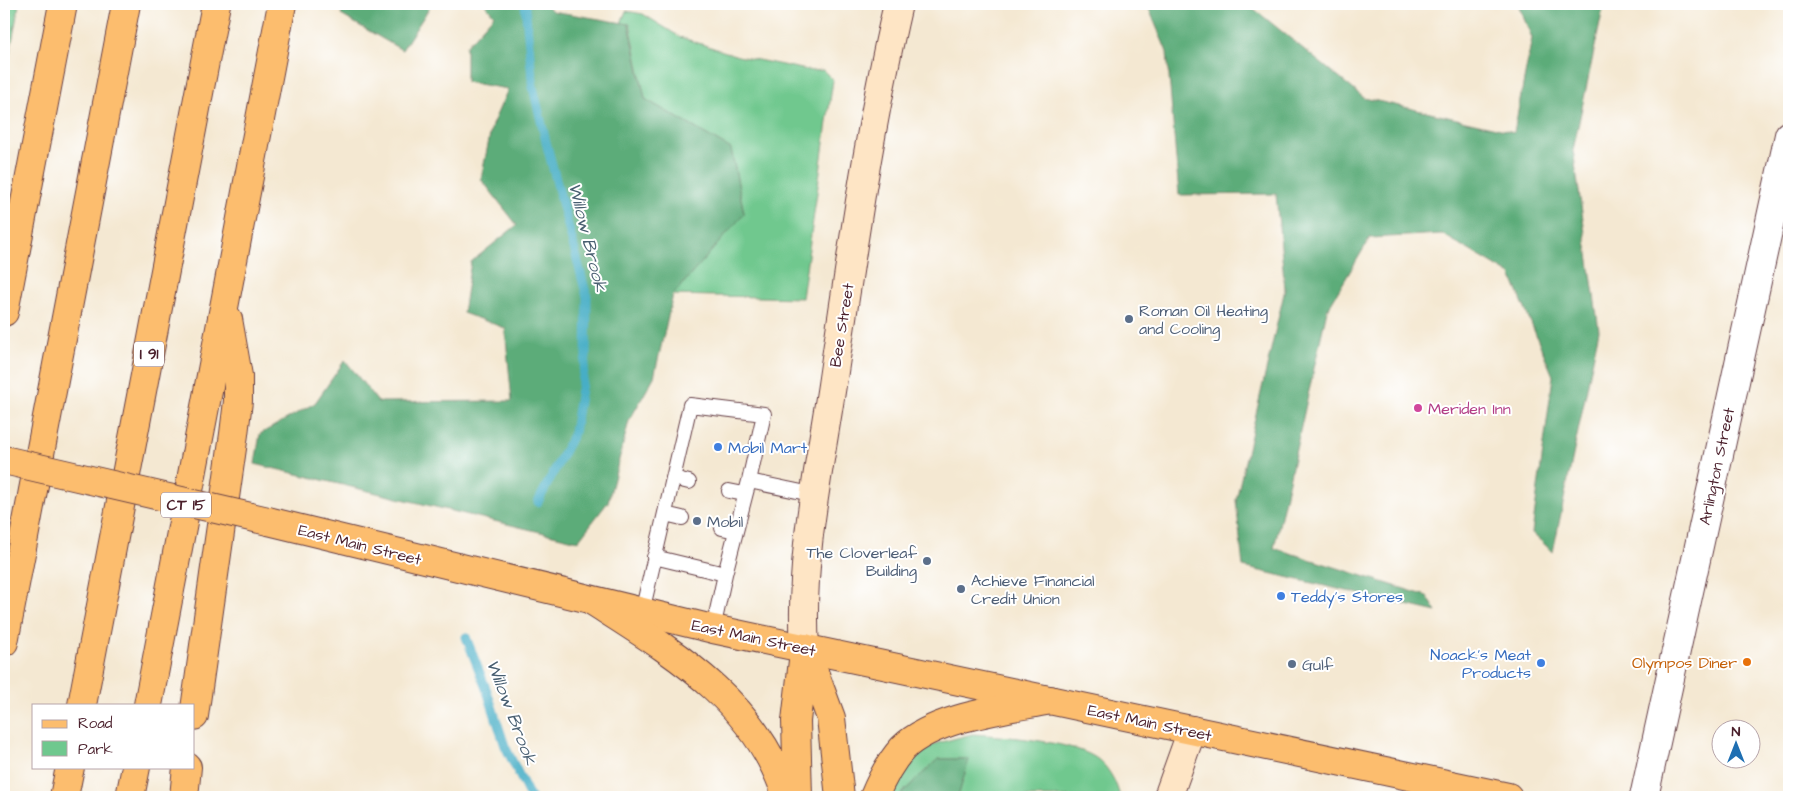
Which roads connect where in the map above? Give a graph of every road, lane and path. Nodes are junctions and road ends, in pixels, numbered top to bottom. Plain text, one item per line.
1 (63, 4) edge
2 (126, 4) edge
3 (216, 4) edge
4 (282, 4) edge
5 (898, 4) edge
6 (1789, 134) edge
7 (225, 304) junction
8 (4, 312) edge
9 (4, 460) edge
10 (672, 478) junction
11 (749, 481) junction
12 (689, 482) dead end
13 (729, 491) dead end
14 (744, 494) junction
15 (816, 495) junction
16 (665, 514) junction
17 (682, 518) dead end
18 (722, 528) dead end
19 (736, 531) junction
20 (654, 557) junction
21 (725, 574) junction
22 (591, 600) junction
23 (642, 612) junction
24 (714, 629) junction
25 (4, 642) edge
26 (805, 648) junction
27 (1050, 700) junction
28 (82, 704) edge
29 (148, 704) edge
30 (195, 709) edge
31 (1192, 730) junction
32 (70, 768) edge
33 (136, 768) edge
34 (187, 768) edge
35 (64, 797) edge
36 (130, 797) edge
37 (184, 797) edge
38 (787, 797) edge
39 (798, 797) edge
40 (840, 797) edge
41 (874, 797) edge
42 (1168, 797) edge
43 (1508, 797) edge
44 (1644, 797) edge

1 - 8 main road
2 - 25 main road
3 - 28 main road, I 91
4 - 7 main road, CT 15
5 - 15 street, Bee Street
6 - 44 street, Arlington Street
7 - 29 main road, CT 15
7 - 30 main road
9 - 22 main road, East Main Street, bridge
10 - 11 lane
10 - 12 lane
10 - 16 lane
11 - 14 lane
11 - 15 lane
13 - 14 lane
14 - 19 lane
15 - 26 street, Bee Street
16 - 17 lane
16 - 20 lane
18 - 19 lane
19 - 21 lane
20 - 21 lane
20 - 23 lane
21 - 24 lane
22 - 23 main road, East Main Street
22 - 38 main road
23 - 24 main road, East Main Street
24 - 26 main road, East Main Street
26 - 27 main road, East Main Street
26 - 39 main road
26 - 40 main road
27 - 31 main road, East Main Street
27 - 41 main road
31 - 42 street
31 - 43 main road, East Main Street
32 - 35 main road
33 - 36 main road
34 - 37 main road

